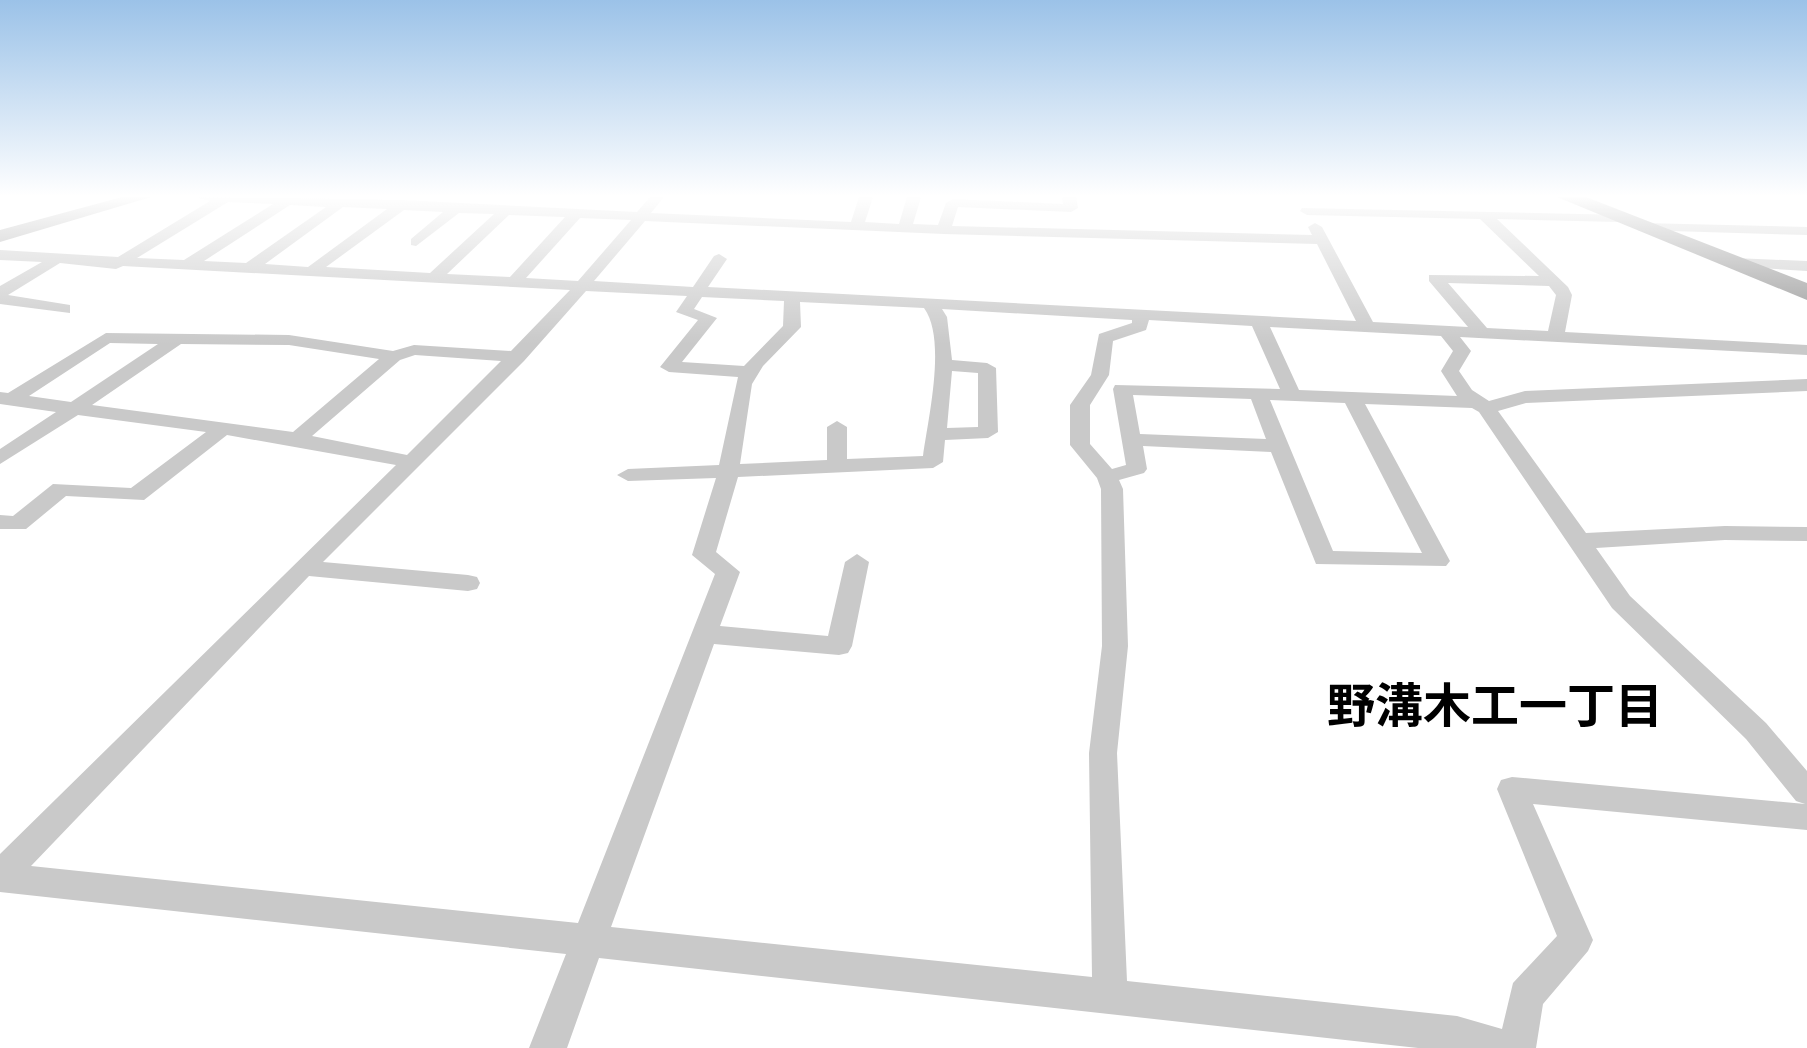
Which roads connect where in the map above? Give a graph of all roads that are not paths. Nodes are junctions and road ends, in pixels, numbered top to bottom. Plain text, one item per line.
1 (146, 246) edge
2 (217, 246) edge
3 (281, 246) edge
4 (346, 246) edge
5 (468, 246) edge
6 (547, 246) edge
7 (618, 246) edge
8 (1325, 246) edge
9 (1517, 246) edge
10 (1689, 246) edge
11 (0, 254) edge
12 (719, 259) dead end
13 (54, 261) junction
14 (116, 264) junction
15 (1734, 264) junction
16 (1807, 266) edge
17 (184, 267) junction
18 (247, 270) junction
19 (309, 273) junction
20 (432, 280) junction
21 (1554, 281) junction
22 (512, 284) junction
23 (585, 287) junction
24 (1807, 292) edge
25 (700, 293) junction
26 (0, 296) edge
27 (792, 298) junction
28 (929, 304) junction
29 (64, 309) dead end
30 (1141, 316) junction
31 (1259, 322) junction
32 (1367, 328) junction
33 (1446, 331) junction
34 (1482, 333) junction
35 (1554, 337) junction
36 (177, 339) junction
37 (1807, 350) edge
38 (394, 356) junction
39 (518, 358) junction
40 (944, 365) junction
41 (748, 372) junction
42 (1807, 385) edge
43 (1258, 394) junction
44 (1292, 396) junction
45 (1352, 398) junction
46 (6, 399) edge
47 (1482, 405) junction
48 (65, 410) junction
49 (837, 426) dead end
50 (220, 432) junction
51 (936, 435) junction
52 (297, 439) junction
53 (1133, 440) junction
54 (1279, 446) junction
55 (0, 458) edge
56 (413, 462) junction
57 (837, 466) junction
58 (728, 474) junction
59 (628, 475) dead end
60 (1107, 476) junction
61 (0, 522) edge
62 (1807, 534) edge
63 (1581, 541) junction
64 (858, 562) dead end
65 (303, 568) junction
66 (468, 583) dead end
67 (706, 634) junction
68 (1807, 792) edge
69 (1807, 817) edge
70 (0, 876) edge
71 (588, 942) junction
72 (1110, 998) junction
73 (548, 1048) edge
74 (1503, 1048) edge
75 (1517, 1048) edge

1 - 14 street
2 - 17 street
3 - 18 street
4 - 19 street
5 - 20 street
6 - 22 street
7 - 23 street
8 - 32 street
9 - 21 street
10 - 15 highway
11 - 13 street
12 - 25 street
13 - 14 street
13 - 26 street
14 - 17 street
15 - 16 street
15 - 24 highway
17 - 18 street
18 - 19 street
19 - 20 street
20 - 22 street
21 - 34 street
21 - 35 street
22 - 23 street
23 - 25 street
23 - 39 street
25 - 27 street
25 - 41 street
26 - 29 street
27 - 28 street
27 - 41 street
28 - 30 street
28 - 40 street
30 - 31 street
30 - 60 street
31 - 32 street
31 - 44 street
32 - 33 street
33 - 34 street
33 - 47 street
34 - 35 street
35 - 37 street
36 - 38 street
36 - 46 street
36 - 48 street
38 - 39 street
38 - 52 street
39 - 56 street
40 - 51 street
40 - 51 street
41 - 58 street
42 - 47 street
43 - 44 street
43 - 53 street
43 - 54 street
44 - 45 street
45 - 47 street
45 - 54 street
46 - 48 street
47 - 63 street
48 - 50 street
48 - 55 street
49 - 57 street
50 - 52 street
50 - 61 street
51 - 57 street
52 - 56 street
53 - 54 street
53 - 60 street
56 - 65 street
57 - 58 street
58 - 59 street
58 - 67 street
60 - 72 street
62 - 63 street
63 - 68 street
64 - 67 street
65 - 66 street
65 - 70 street
67 - 71 street
69 - 75 street
70 - 71 street
71 - 72 street
71 - 73 street
72 - 74 street

